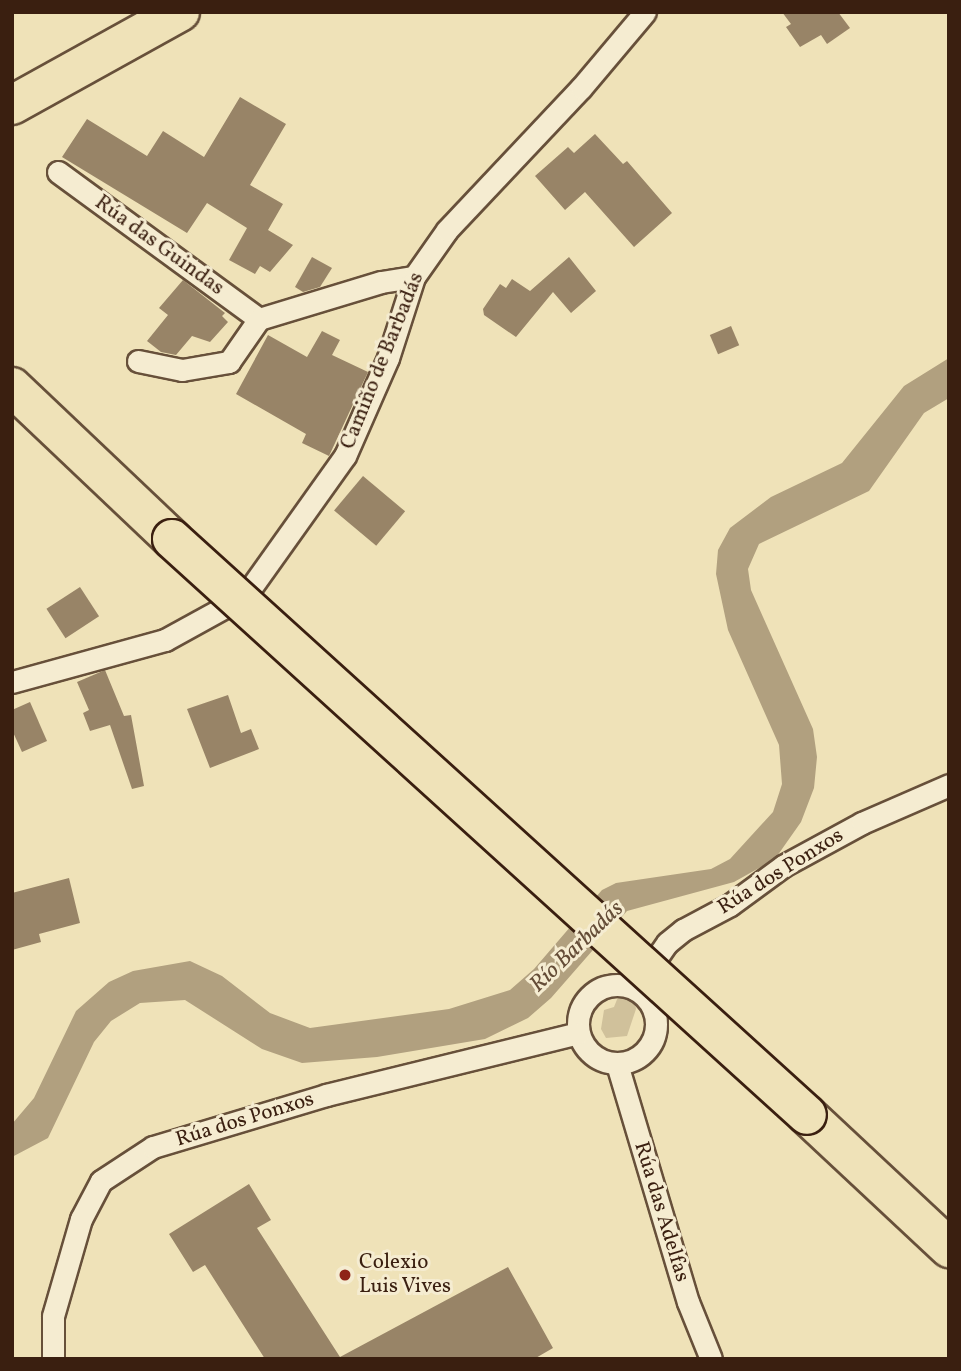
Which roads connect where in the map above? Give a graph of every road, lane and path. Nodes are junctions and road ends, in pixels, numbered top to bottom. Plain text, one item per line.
1 (145, 12) edge
2 (180, 12) edge
3 (645, 12) edge
4 (12, 84) edge
5 (12, 105) edge
6 (58, 172) dead end
7 (414, 277) junction
8 (259, 319) junction
9 (138, 361) dead end
10 (12, 387) edge
11 (12, 681) edge
12 (949, 785) edge
13 (635, 989) junction
14 (578, 1034) junction
15 (617, 1064) junction
16 (873, 1177) junction
17 (949, 1230) edge
18 (949, 1248) edge
19 (949, 1276) edge
20 (53, 1359) edge
21 (710, 1359) edge

1 - 4 highway
2 - 5 highway
3 - 7 street, Camiño de Barbadás
6 - 8 street, Rúa das Guindas
7 - 8 street
7 - 11 street, Camiño de Barbadás
8 - 9 street
10 - 16 highway, bridge
12 - 13 street, Rúa dos Ponxos
13 - 14 street
13 - 15 street
14 - 15 street
14 - 20 street, Rúa dos Ponxos
15 - 21 street, Rúa das Adelfas
16 - 17 highway
16 - 18 highway
16 - 19 highway

